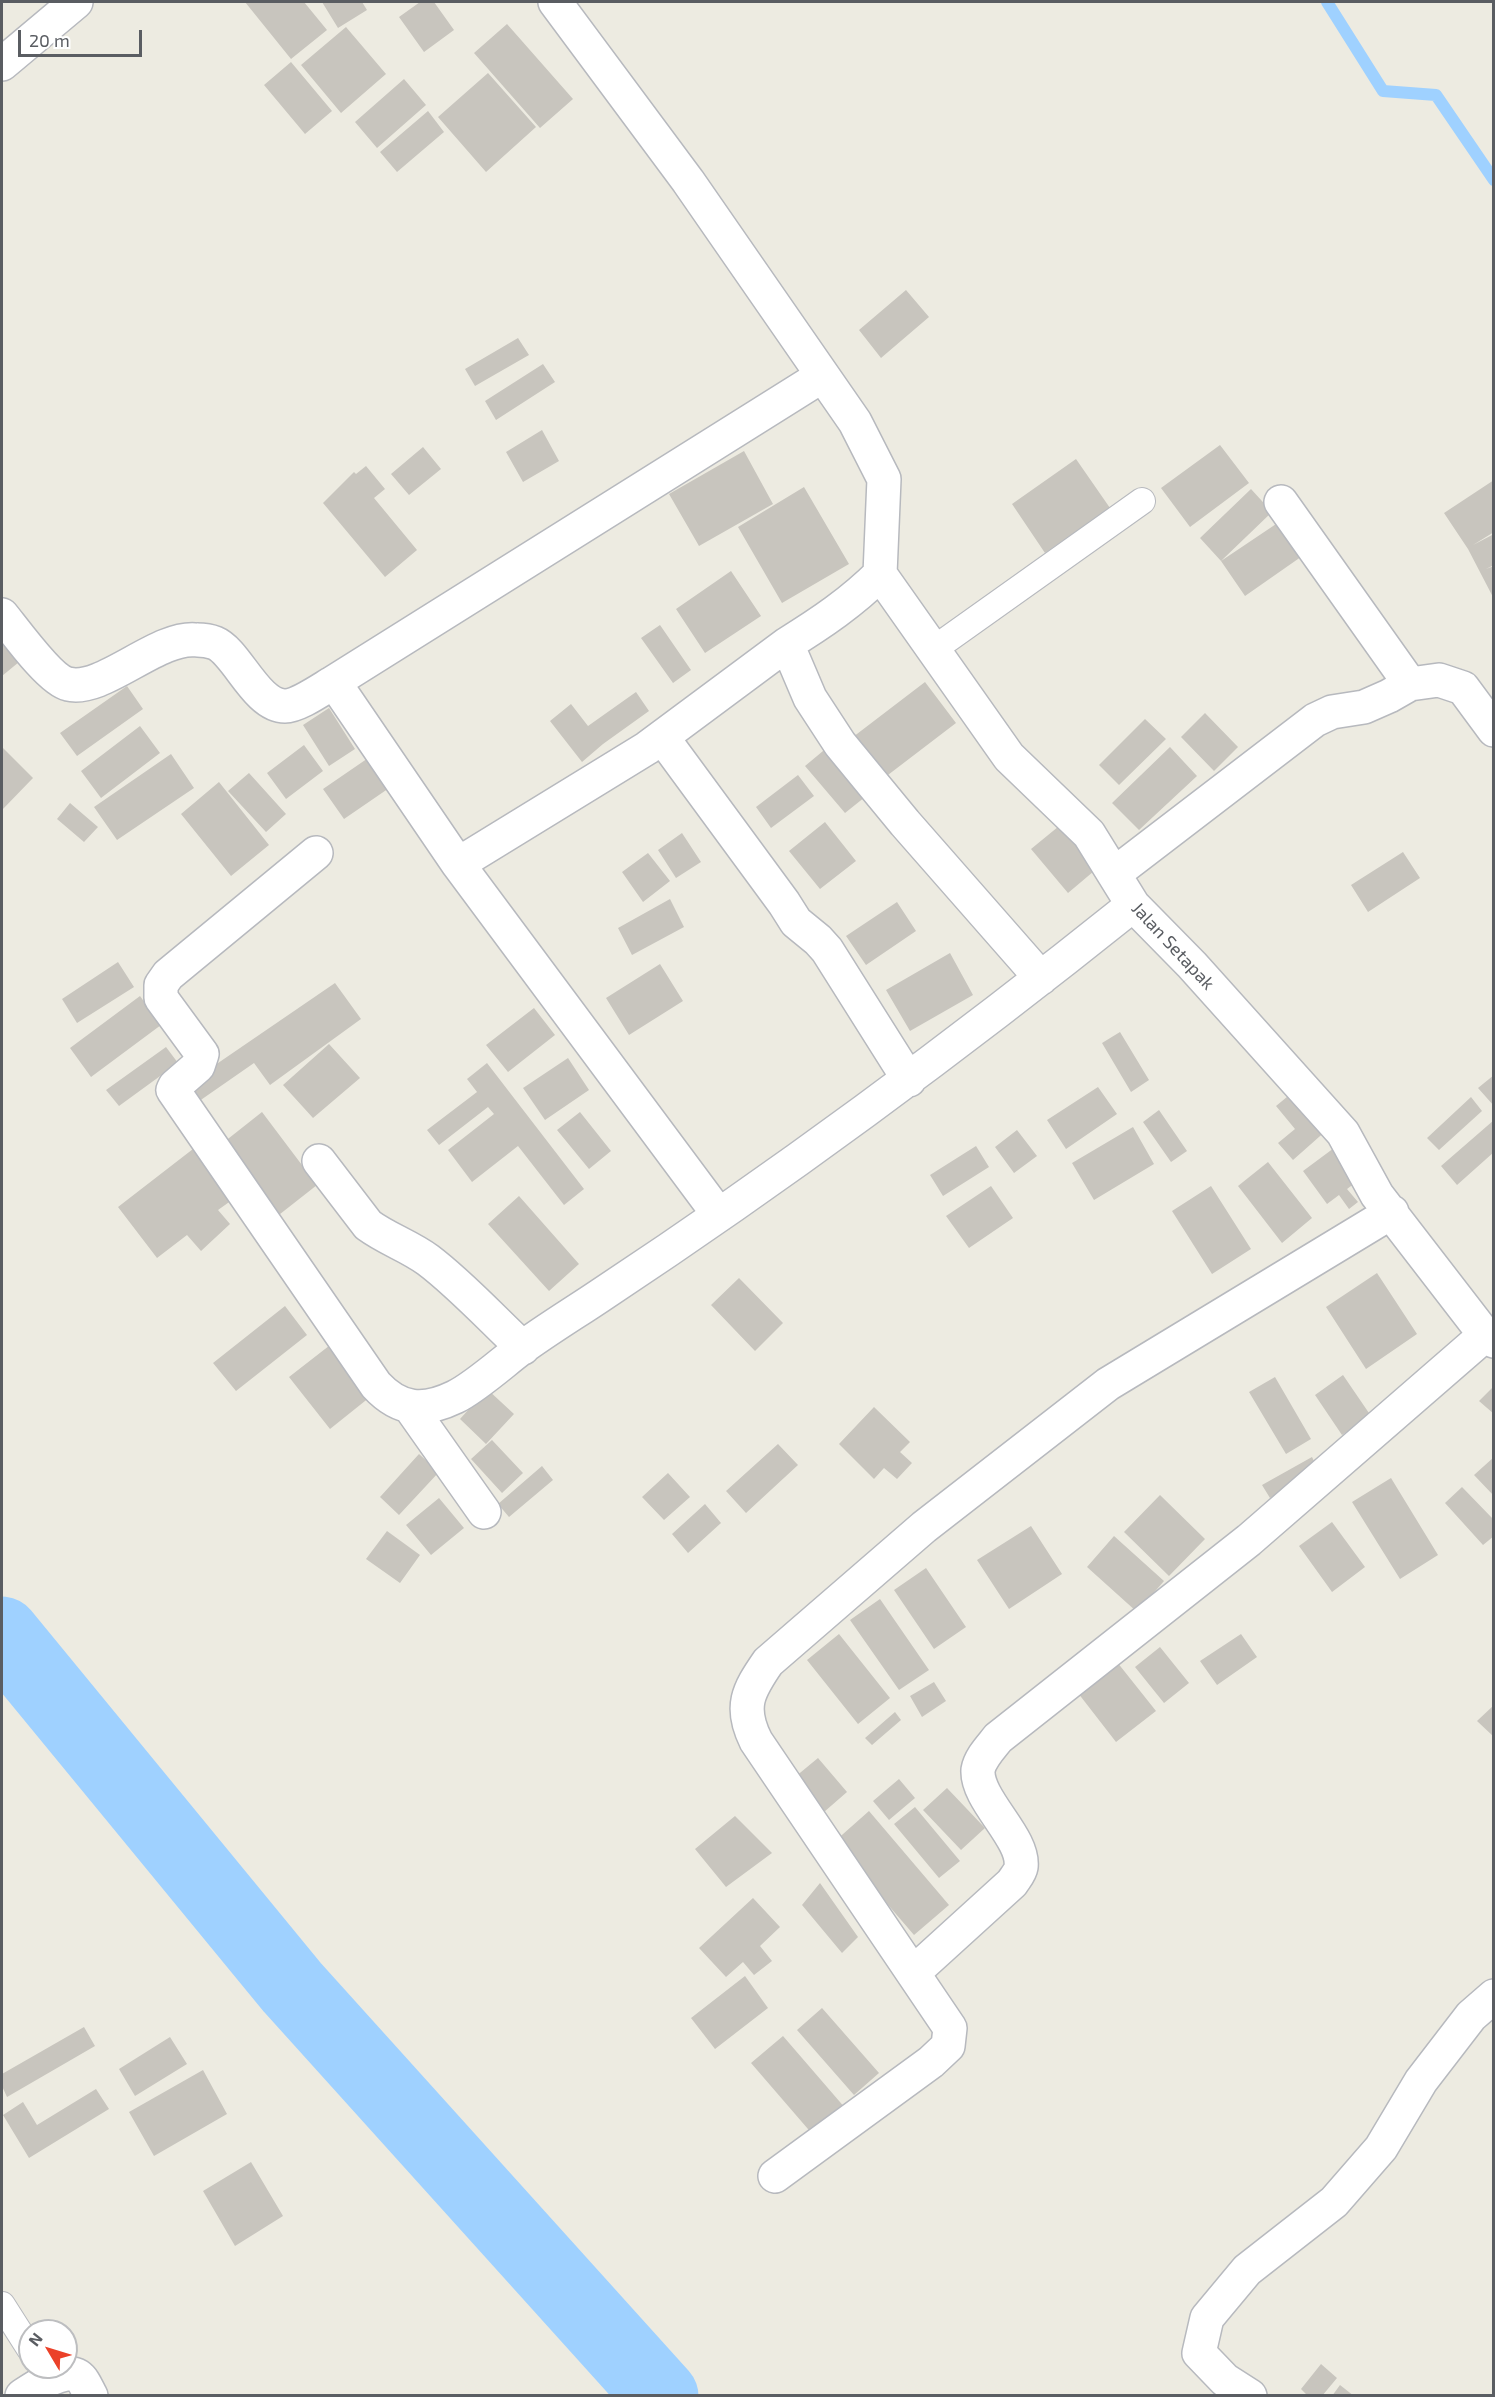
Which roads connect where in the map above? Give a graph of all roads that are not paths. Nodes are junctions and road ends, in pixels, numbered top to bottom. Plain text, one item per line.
1 (76, 2) edge
2 (555, 2) edge
3 (2, 64) edge
4 (822, 376) junction
5 (1142, 501) dead end
6 (1281, 502) dead end
7 (880, 574) junction
8 (2, 615) edge
9 (787, 644) junction
10 (934, 649) junction
11 (334, 682) junction
12 (1410, 684) junction
13 (1494, 730) edge
14 (662, 737) junction
15 (316, 853) dead end
16 (458, 864) junction
17 (1114, 874) junction
18 (1133, 905) junction
19 (1041, 978) junction
20 (909, 1080) junction
21 (319, 1161) dead end
22 (1392, 1212) junction
23 (719, 1215) junction
24 (1489, 1338) edge
25 (523, 1348) junction
26 (410, 1407) junction
27 (484, 1512) dead end
28 (913, 1973) junction
29 (1494, 1996) edge
30 (775, 2176) dead end
31 (2, 2305) edge
32 (18, 2330) edge
33 (78, 2377) edge
34 (40, 2379) edge
35 (22, 2396) edge
36 (91, 2396) edge
37 (1250, 2396) edge

1 - 3 street
2 - 4 street
4 - 7 street
4 - 11 street
5 - 10 lane
6 - 12 street
7 - 9 street
7 - 10 street, Jalan Setapak
8 - 11 street
9 - 14 street
9 - 19 street
10 - 17 street, Jalan Setapak
11 - 16 street
12 - 13 street
12 - 17 street
14 - 16 street
14 - 20 street
15 - 26 street
16 - 23 street
17 - 18 street, Jalan Setapak
18 - 19 street
18 - 22 street, Jalan Setapak
19 - 20 street
20 - 23 street
21 - 25 street
22 - 24 street, Jalan Setapak
22 - 28 street
23 - 25 street
24 - 28 street
25 - 26 street
26 - 27 street
28 - 30 street
29 - 37 street
31 - 32 lane
33 - 36 street
34 - 35 street

